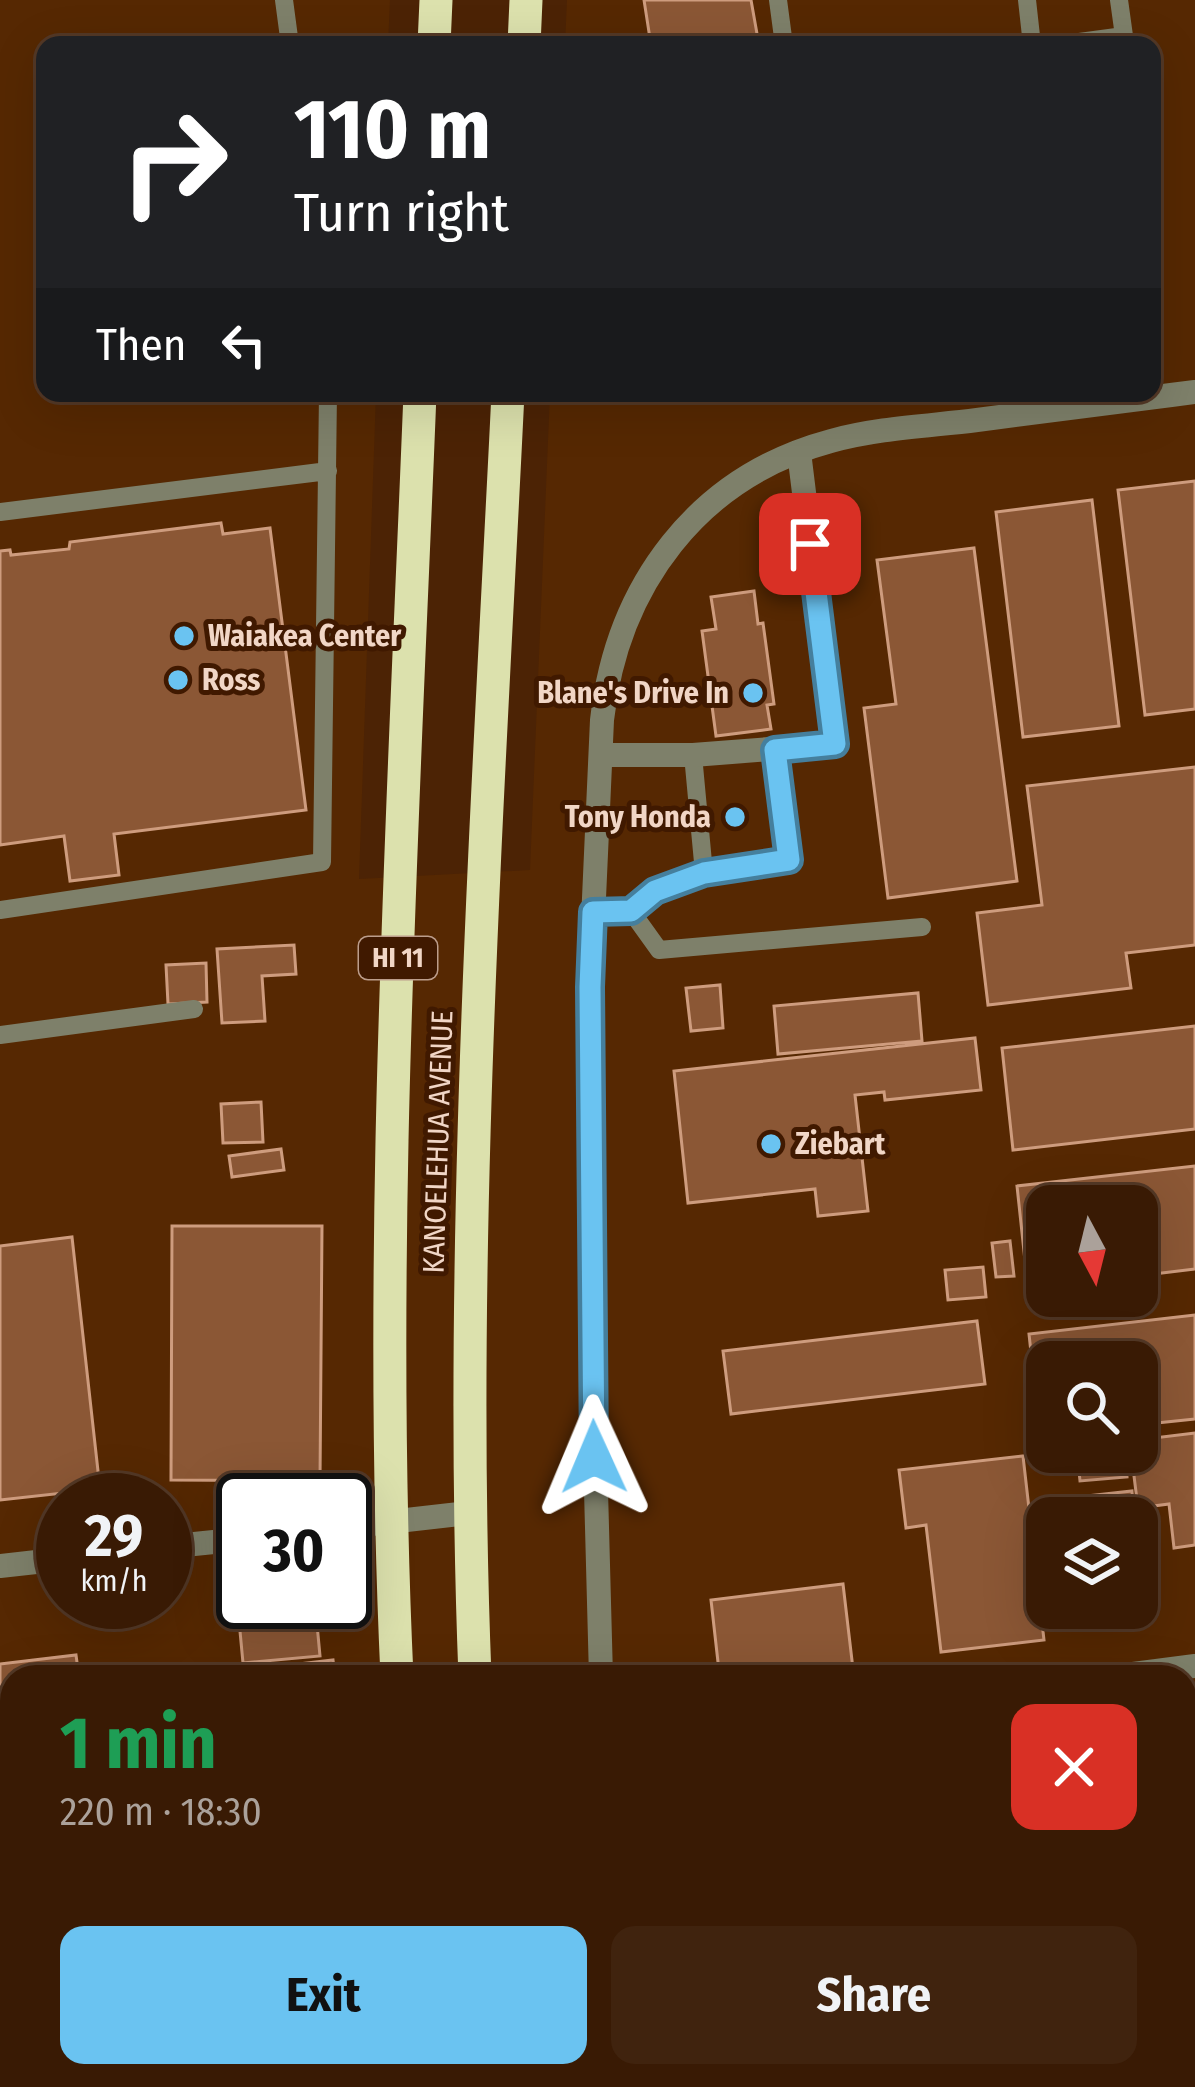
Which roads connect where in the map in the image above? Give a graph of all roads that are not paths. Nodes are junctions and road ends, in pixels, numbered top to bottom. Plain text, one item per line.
1 (284, 0) edge
2 (436, 0) edge
3 (526, 0) edge
4 (778, 0) edge
5 (1027, 0) edge
6 (1120, 0) edge
7 (289, 36) edge
8 (434, 36) edge
9 (524, 36) edge
10 (783, 36) edge
11 (1031, 36) edge
12 (1124, 36) edge
13 (1195, 392) edge
14 (1161, 396) edge
15 (328, 402) edge
16 (420, 402) edge
17 (508, 402) edge
18 (1117, 402) edge
19 (799, 452) junction
20 (328, 471) junction
21 (0, 512) edge
22 (775, 750) junction
23 (601, 755) junction
24 (694, 755) junction
25 (704, 873) junction
26 (0, 910) edge
27 (631, 911) junction
28 (593, 912) junction
29 (922, 927) dead end
30 (194, 1010) dead end
31 (0, 1035) edge
32 (468, 1513) junction
33 (390, 1522) junction
34 (372, 1524) edge
35 (36, 1562) edge
36 (0, 1567) edge
37 (396, 1665) edge
38 (474, 1665) edge
39 (601, 1665) edge

1 - 7 lane
2 - 8 highway
3 - 9 highway
4 - 10 lane
5 - 11 lane
6 - 12 lane
13 - 14 street
15 - 20 lane
16 - 33 highway, KANOELEHUA AVENUE / HI 11
17 - 32 highway, KANOELEHUA AVENUE / HI 11
18 - 19 street
19 - 22 street
19 - 23 street
20 - 21 lane
20 - 26 lane
22 - 24 street
22 - 25 lane
23 - 24 street
23 - 28 street
24 - 25 lane
25 - 27 lane
27 - 28 lane
27 - 29 lane
28 - 39 street
30 - 31 lane
32 - 33 street
32 - 38 highway, KANOELEHUA AVENUE / HI 11
33 - 34 street
33 - 37 highway, KANOELEHUA AVENUE / HI 11
35 - 36 street

